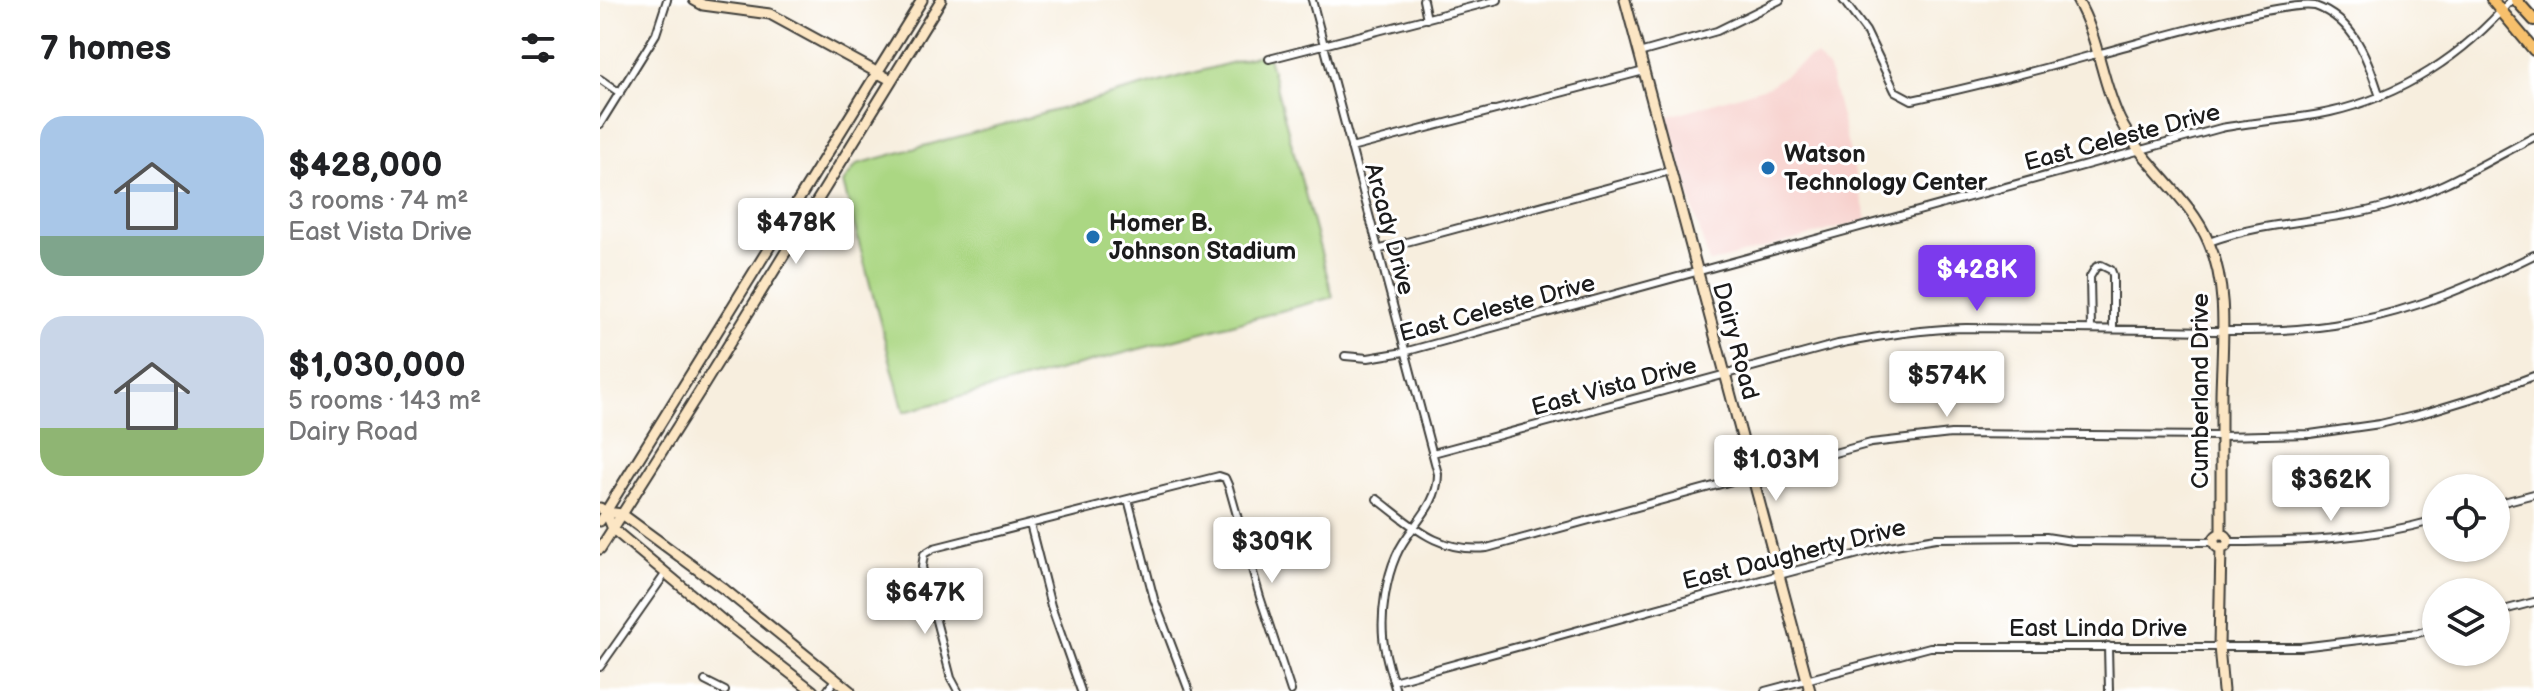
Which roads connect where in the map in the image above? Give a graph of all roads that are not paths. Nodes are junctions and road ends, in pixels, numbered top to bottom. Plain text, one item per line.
1 (667, 0) edge
2 (694, 0) edge
3 (922, 0) edge
4 (941, 0) edge
5 (1312, 0) edge
6 (1423, 0) edge
7 (1498, 0) edge
8 (1625, 0) edge
9 (1780, 0) edge
10 (1843, 0) edge
11 (2077, 0) edge
12 (2492, 0) edge
13 (2514, 0) edge
14 (2501, 11) junction
15 (1427, 19) junction
16 (2534, 20) edge
17 (1324, 45) junction
18 (2534, 50) edge
19 (1639, 53) junction
20 (2099, 54) junction
21 (1269, 59) dead end
22 (1644, 71) junction
23 (876, 73) junction
24 (600, 79) edge
25 (891, 80) junction
26 (620, 93) junction
27 (2380, 97) junction
28 (600, 124) edge
29 (2534, 137) edge
30 (1351, 148) junction
31 (2139, 151) junction
32 (1670, 171) junction
33 (2209, 242) junction
34 (1377, 250) junction
35 (2534, 255) edge
36 (1697, 273) junction
37 (2091, 329) junction
38 (2113, 329) junction
39 (2222, 331) junction
40 (1404, 352) junction
41 (1345, 356) dead end
42 (1725, 375) junction
43 (2534, 376) edge
44 (2221, 436) junction
45 (1433, 453) junction
46 (1752, 476) junction
47 (2534, 494) edge
48 (1128, 499) junction
49 (1377, 499) dead end
50 (2510, 500) edge
51 (602, 514) edge
52 (622, 514) junction
53 (1030, 524) junction
54 (2422, 524) edge
55 (1415, 528) junction
56 (613, 529) junction
57 (2221, 541) junction
58 (600, 549) edge
59 (666, 573) junction
60 (1779, 575) junction
61 (2534, 602) edge
62 (2510, 608) edge
63 (2422, 632) edge
64 (2108, 646) junction
65 (2219, 646) junction
66 (600, 667) edge
67 (836, 678) junction
68 (1807, 679) junction
69 (705, 681) dead end
70 (1393, 681) junction
71 (725, 691) edge
72 (813, 691) edge
73 (827, 691) edge
74 (850, 691) edge
75 (958, 691) edge
76 (1081, 691) edge
77 (1189, 691) edge
78 (1291, 691) edge
79 (1396, 691) edge
80 (1765, 691) edge
81 (1810, 691) edge
82 (2109, 691) edge
83 (2223, 691) edge

1 - 26 street
2 - 23 street
3 - 23 street
4 - 25 street
5 - 17 street, Arcady Drive
6 - 15 street
7 - 15 street
8 - 19 street, Dairy Road
9 - 19 street
10 - 20 street
11 - 20 street, Cumberland Drive
12 - 14 main road
13 - 14 street, East Celeste Drive
13 - 16 main road
14 - 18 main road
14 - 27 street, East Celeste Drive
15 - 17 street
17 - 21 street
17 - 30 street, Arcady Drive
19 - 22 street, Dairy Road
20 - 27 street
20 - 31 street, Cumberland Drive
22 - 30 street
22 - 32 street, Dairy Road
23 - 25 street
23 - 51 street
24 - 26 street
25 - 52 street
26 - 28 street
27 - 31 street, East Celeste Drive
29 - 33 street
30 - 34 street, Arcady Drive
31 - 33 street, Cumberland Drive
31 - 36 street, East Celeste Drive
32 - 34 street
32 - 36 street, Dairy Road
33 - 39 street, Cumberland Drive
34 - 40 street, Arcady Drive
35 - 39 street, East Vista Drive
36 - 40 street, East Celeste Drive
36 - 42 street, Dairy Road
37 - 38 street, East Vista Drive
37 - 38 street
37 - 42 street, East Vista Drive
38 - 39 street, East Vista Drive
39 - 44 street, Cumberland Drive
40 - 41 street, East Celeste Drive
40 - 45 street, Arcady Drive
42 - 45 street, East Vista Drive
42 - 46 street, Dairy Road
43 - 44 street
44 - 46 street
44 - 57 street, Cumberland Drive
45 - 55 street, Arcady Drive
46 - 55 street
46 - 60 street, Dairy Road
47 - 50 street
48 - 53 street
48 - 77 street
48 - 78 street
49 - 55 street
51 - 52 street
51 - 56 street
52 - 56 street
52 - 67 street
53 - 75 street
53 - 76 street
54 - 57 street, East Daugherty Drive
55 - 70 street, Arcady Drive
56 - 58 street
56 - 59 street
57 - 60 street, East Daugherty Drive
57 - 65 street, Cumberland Drive
59 - 66 street
59 - 72 street
60 - 68 street, Dairy Road
60 - 70 street, East Daugherty Drive
61 - 62 street
63 - 65 street, East Linda Drive
64 - 65 street, East Linda Drive
64 - 68 street, East Linda Drive
64 - 82 street
65 - 83 street, Cumberland Drive
67 - 73 street
67 - 74 street
68 - 80 street, East Linda Drive
68 - 81 street, Dairy Road
69 - 71 street
70 - 79 street, Arcady Drive

